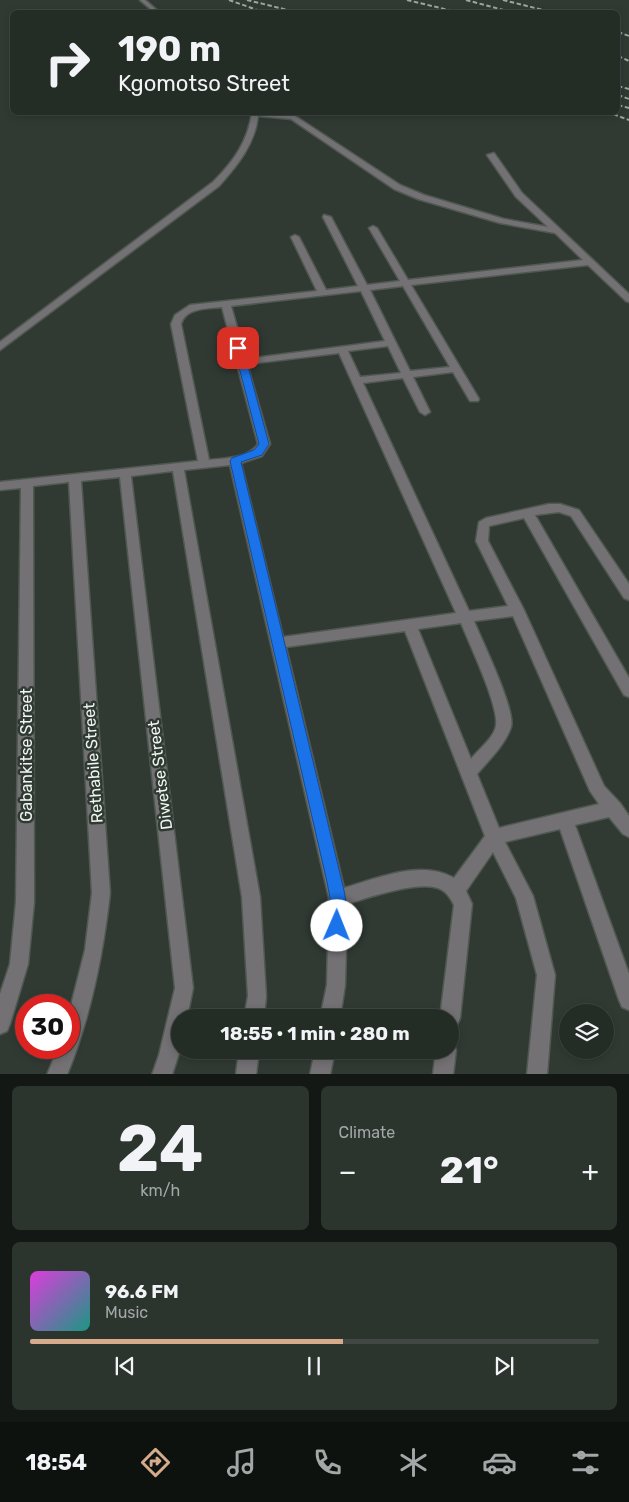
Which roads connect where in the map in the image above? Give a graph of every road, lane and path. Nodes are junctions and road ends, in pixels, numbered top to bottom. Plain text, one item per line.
1 (142, 0) edge
2 (154, 10) edge
3 (255, 115) edge
4 (274, 115) edge
5 (491, 155) dead end
6 (327, 217) dead end
7 (372, 228) dead end
8 (556, 231) junction
9 (295, 237) dead end
10 (590, 262) junction
11 (406, 283) junction
12 (364, 288) junction
13 (322, 293) junction
14 (629, 299) edge
15 (226, 304) junction
16 (391, 343) junction
17 (0, 346) edge
18 (342, 349) junction
19 (242, 362) junction
20 (456, 369) junction
21 (407, 375) junction
22 (356, 381) junction
23 (474, 399) dead end
24 (425, 412) dead end
25 (235, 461) junction
26 (204, 464) junction
27 (178, 467) junction
28 (125, 472) junction
29 (75, 478) junction
30 (27, 483) junction
31 (0, 486) edge
32 (528, 513) junction
33 (629, 595) edge
34 (517, 610) junction
35 (465, 617) junction
36 (410, 624) junction
37 (278, 643) junction
38 (629, 691) edge
39 (469, 772) junction
40 (614, 808) junction
41 (565, 820) junction
42 (629, 829) edge
43 (494, 836) junction
44 (456, 890) junction
45 (338, 898) junction
46 (629, 1000) edge
47 (80, 1006) edge
48 (255, 1009) edge
49 (332, 1009) edge
50 (451, 1009) edge
51 (0, 1024) edge
52 (63, 1059) edge
53 (248, 1059) edge
54 (322, 1059) edge
55 (445, 1059) edge
56 (57, 1074) edge
57 (162, 1074) edge
58 (246, 1074) edge
59 (320, 1074) edge
60 (443, 1074) edge
61 (537, 1074) edge

1 - 2 street
3 - 17 street
4 - 8 street
5 - 8 street
6 - 12 street
7 - 11 street
8 - 10 street
9 - 13 street
10 - 11 street
10 - 14 street
11 - 12 street
11 - 20 street
12 - 13 street
12 - 16 street
13 - 15 street
15 - 19 street
15 - 26 street
16 - 18 street
16 - 21 street
18 - 19 street
18 - 22 street
19 - 25 street
20 - 21 street
20 - 23 street
21 - 22 street
21 - 24 street
22 - 35 street
25 - 26 street
25 - 37 street
26 - 27 street
27 - 28 street
27 - 48 street
28 - 29 street
28 - 57 street, Diwetse Street
29 - 30 street
29 - 47 street, Rethabile Street
30 - 31 street
30 - 51 street, Gabankitse Street
32 - 33 street
32 - 34 street
32 - 38 street
34 - 35 street
34 - 40 street
35 - 36 street
35 - 39 street
36 - 37 street
36 - 39 street
37 - 45 street
39 - 43 street
40 - 41 street
40 - 42 street
41 - 43 street
41 - 46 street
43 - 44 street
43 - 61 street
44 - 45 street
44 - 50 street
45 - 49 street
52 - 56 street, Rethabile Street
53 - 58 street
54 - 59 street
55 - 60 street

